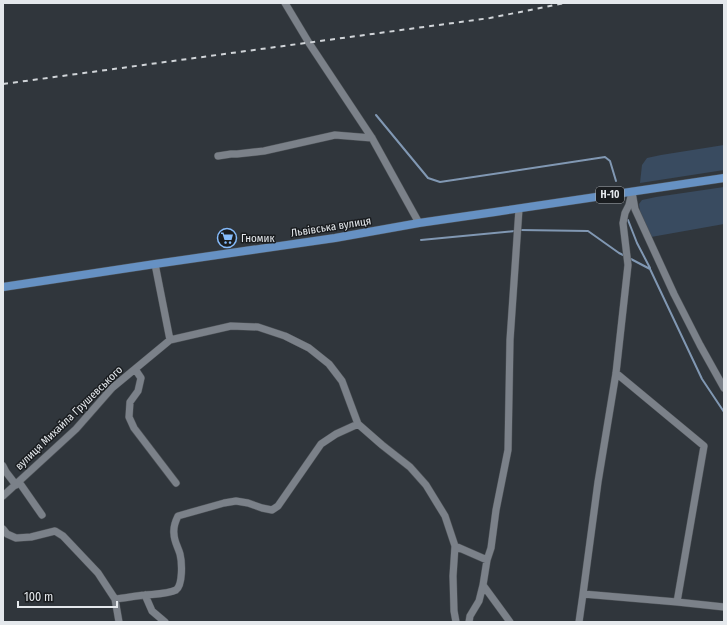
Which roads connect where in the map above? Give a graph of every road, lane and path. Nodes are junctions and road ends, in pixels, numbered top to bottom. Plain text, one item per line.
1 (285, 3) edge
2 (372, 138) junction
3 (218, 156) dead end
4 (724, 178) edge
5 (632, 192) junction
6 (518, 209) junction
7 (419, 222) junction
8 (155, 264) junction
9 (3, 287) edge
10 (170, 340) junction
11 (135, 369) junction
12 (616, 373) junction
13 (724, 388) edge
14 (358, 424) junction
15 (3, 466) edge
16 (17, 483) junction
17 (176, 483) dead end
18 (3, 496) edge
19 (42, 515) dead end
20 (3, 529) edge
21 (455, 546) junction
22 (487, 560) junction
23 (483, 585) junction
24 (583, 594) junction
25 (145, 595) junction
26 (115, 599) junction
27 (677, 602) junction
28 (724, 607) edge
29 (119, 622) edge
30 (165, 622) edge
31 (456, 622) edge
32 (469, 622) edge
33 (510, 622) edge
34 (579, 622) edge

1 - 2 street
2 - 3 street
2 - 7 street
4 - 5 main road, Н-10
5 - 6 main road, Н-10
5 - 12 street
5 - 13 street
6 - 7 main road, Львівська вулиця / Н-10
6 - 22 street
7 - 8 main road, Львівська вулиця / Н-10
8 - 9 main road, Львівська вулиця / Н-10
8 - 10 street
10 - 11 street, вулиця Михайла Грушевського
10 - 14 street
11 - 16 street, вулиця Михайла Грушевського
11 - 17 street
12 - 24 street
12 - 27 street
14 - 21 street
14 - 25 street
15 - 16 street, вулиця Михайла Грушевського
16 - 18 street, вулиця Михайла Грушевського
16 - 19 street
20 - 26 street
21 - 22 street
21 - 31 street
22 - 23 street
23 - 32 street
23 - 33 street
24 - 27 street
24 - 34 street
25 - 26 street
25 - 30 street
26 - 29 street
27 - 28 street

